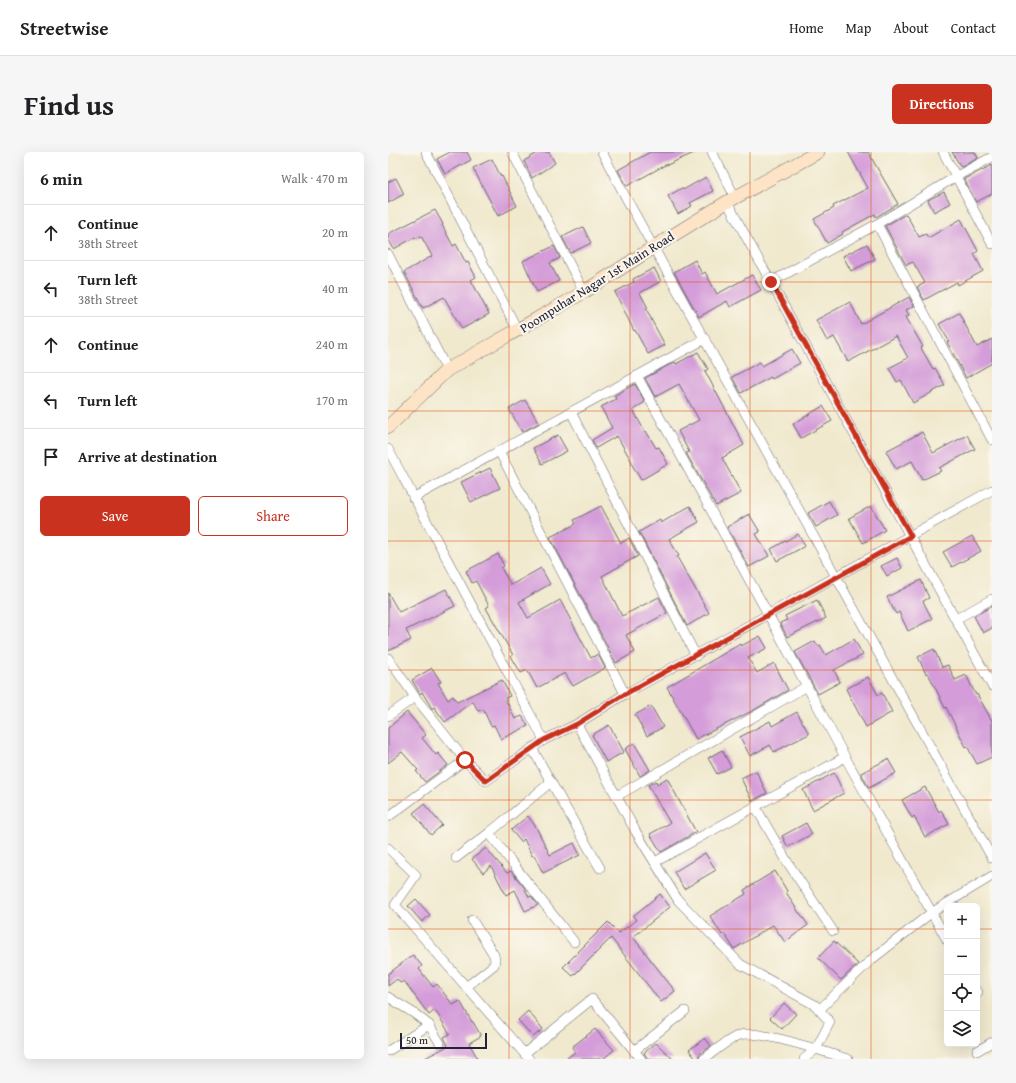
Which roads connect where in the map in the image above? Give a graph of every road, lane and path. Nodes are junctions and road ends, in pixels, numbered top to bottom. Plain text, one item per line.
1 (426, 152) edge
2 (512, 152) edge
3 (602, 152) edge
4 (712, 152) edge
5 (818, 152) edge
6 (944, 152) edge
7 (992, 157) edge
8 (957, 176) junction
9 (731, 200) junction
10 (877, 224) junction
11 (992, 244) edge
12 (654, 247) junction
13 (388, 254) edge
14 (771, 282) junction
15 (584, 292) junction
16 (518, 331) junction
17 (705, 339) junction
18 (447, 370) junction
19 (637, 376) junction
20 (571, 412) junction
21 (388, 428) edge
22 (992, 440) edge
23 (388, 450) edge
24 (499, 451) junction
25 (992, 490) edge
26 (413, 498) junction
27 (911, 536) junction
28 (836, 577) junction
29 (992, 598) edge
30 (768, 614) junction
31 (956, 619) junction
32 (696, 656) junction
33 (388, 658) edge
34 (807, 686) junction
35 (992, 686) edge
36 (625, 694) junction
37 (415, 697) junction
38 (388, 716) edge
39 (577, 724) junction
40 (544, 740) junction
41 (532, 748) junction
42 (845, 757) junction
43 (465, 760) junction
44 (551, 782) junction
45 (617, 796) junction
46 (755, 806) junction
47 (388, 818) edge
48 (489, 833) junction
49 (388, 848) edge
50 (456, 858) dead end
51 (992, 858) edge
52 (655, 862) junction
53 (600, 868) dead end
54 (992, 876) edge
55 (391, 907) edge
56 (931, 913) junction
57 (472, 920) dead end
58 (833, 931) dead end
59 (946, 939) edge
60 (574, 942) dead end
61 (466, 987) junction
62 (388, 997) edge
63 (819, 1010) junction
64 (685, 1011) dead end
65 (430, 1025) junction
66 (992, 1042) edge
67 (440, 1043) dead end
68 (816, 1049) junction
69 (388, 1051) edge
70 (634, 1051) junction
71 (977, 1051) dead end
72 (527, 1056) edge
73 (641, 1059) edge
74 (704, 1059) edge
75 (804, 1059) edge
76 (848, 1059) edge

1 - 16 street
2 - 15 street
3 - 12 street
4 - 9 street
5 - 9 main road, Poompuhar Nagar 1st Main Road
6 - 8 street
7 - 8 street
8 - 10 street
8 - 11 street
9 - 12 main road, Poompuhar Nagar 1st Main Road
9 - 14 street
10 - 14 street
10 - 22 street
12 - 15 main road, Poompuhar Nagar 1st Main Road
12 - 17 street
13 - 18 street
14 - 27 street
15 - 16 main road, Poompuhar Nagar 1st Main Road
16 - 18 main road, Poompuhar Nagar 1st Main Road
17 - 19 street
17 - 28 street
18 - 21 main road, Poompuhar Nagar 1st Main Road
19 - 20 street
19 - 30 street
20 - 24 street
20 - 32 street
23 - 26 street
24 - 26 street
24 - 36 street
25 - 27 street
26 - 40 street
27 - 28 street
27 - 31 street
28 - 30 street
28 - 51 street
29 - 31 street
30 - 32 street
30 - 34 street
31 - 35 street
32 - 36 street
33 - 37 street
34 - 42 street
34 - 45 street
36 - 39 street
37 - 38 street
37 - 43 street
39 - 40 street
39 - 45 street
40 - 41 street
41 - 43 street
41 - 44 street
42 - 46 street
42 - 56 street
43 - 47 street
44 - 48 street
44 - 53 street
45 - 52 street
46 - 52 street
46 - 58 street
48 - 50 street
48 - 60 street
49 - 55 street
52 - 63 street
54 - 56 street
55 - 61 street
56 - 59 street
56 - 63 street
57 - 61 street
61 - 72 street
62 - 65 street
63 - 68 street
64 - 70 street
65 - 67 street
65 - 69 street
66 - 71 street
68 - 74 street
68 - 75 street
68 - 76 street
70 - 72 street
70 - 73 street

